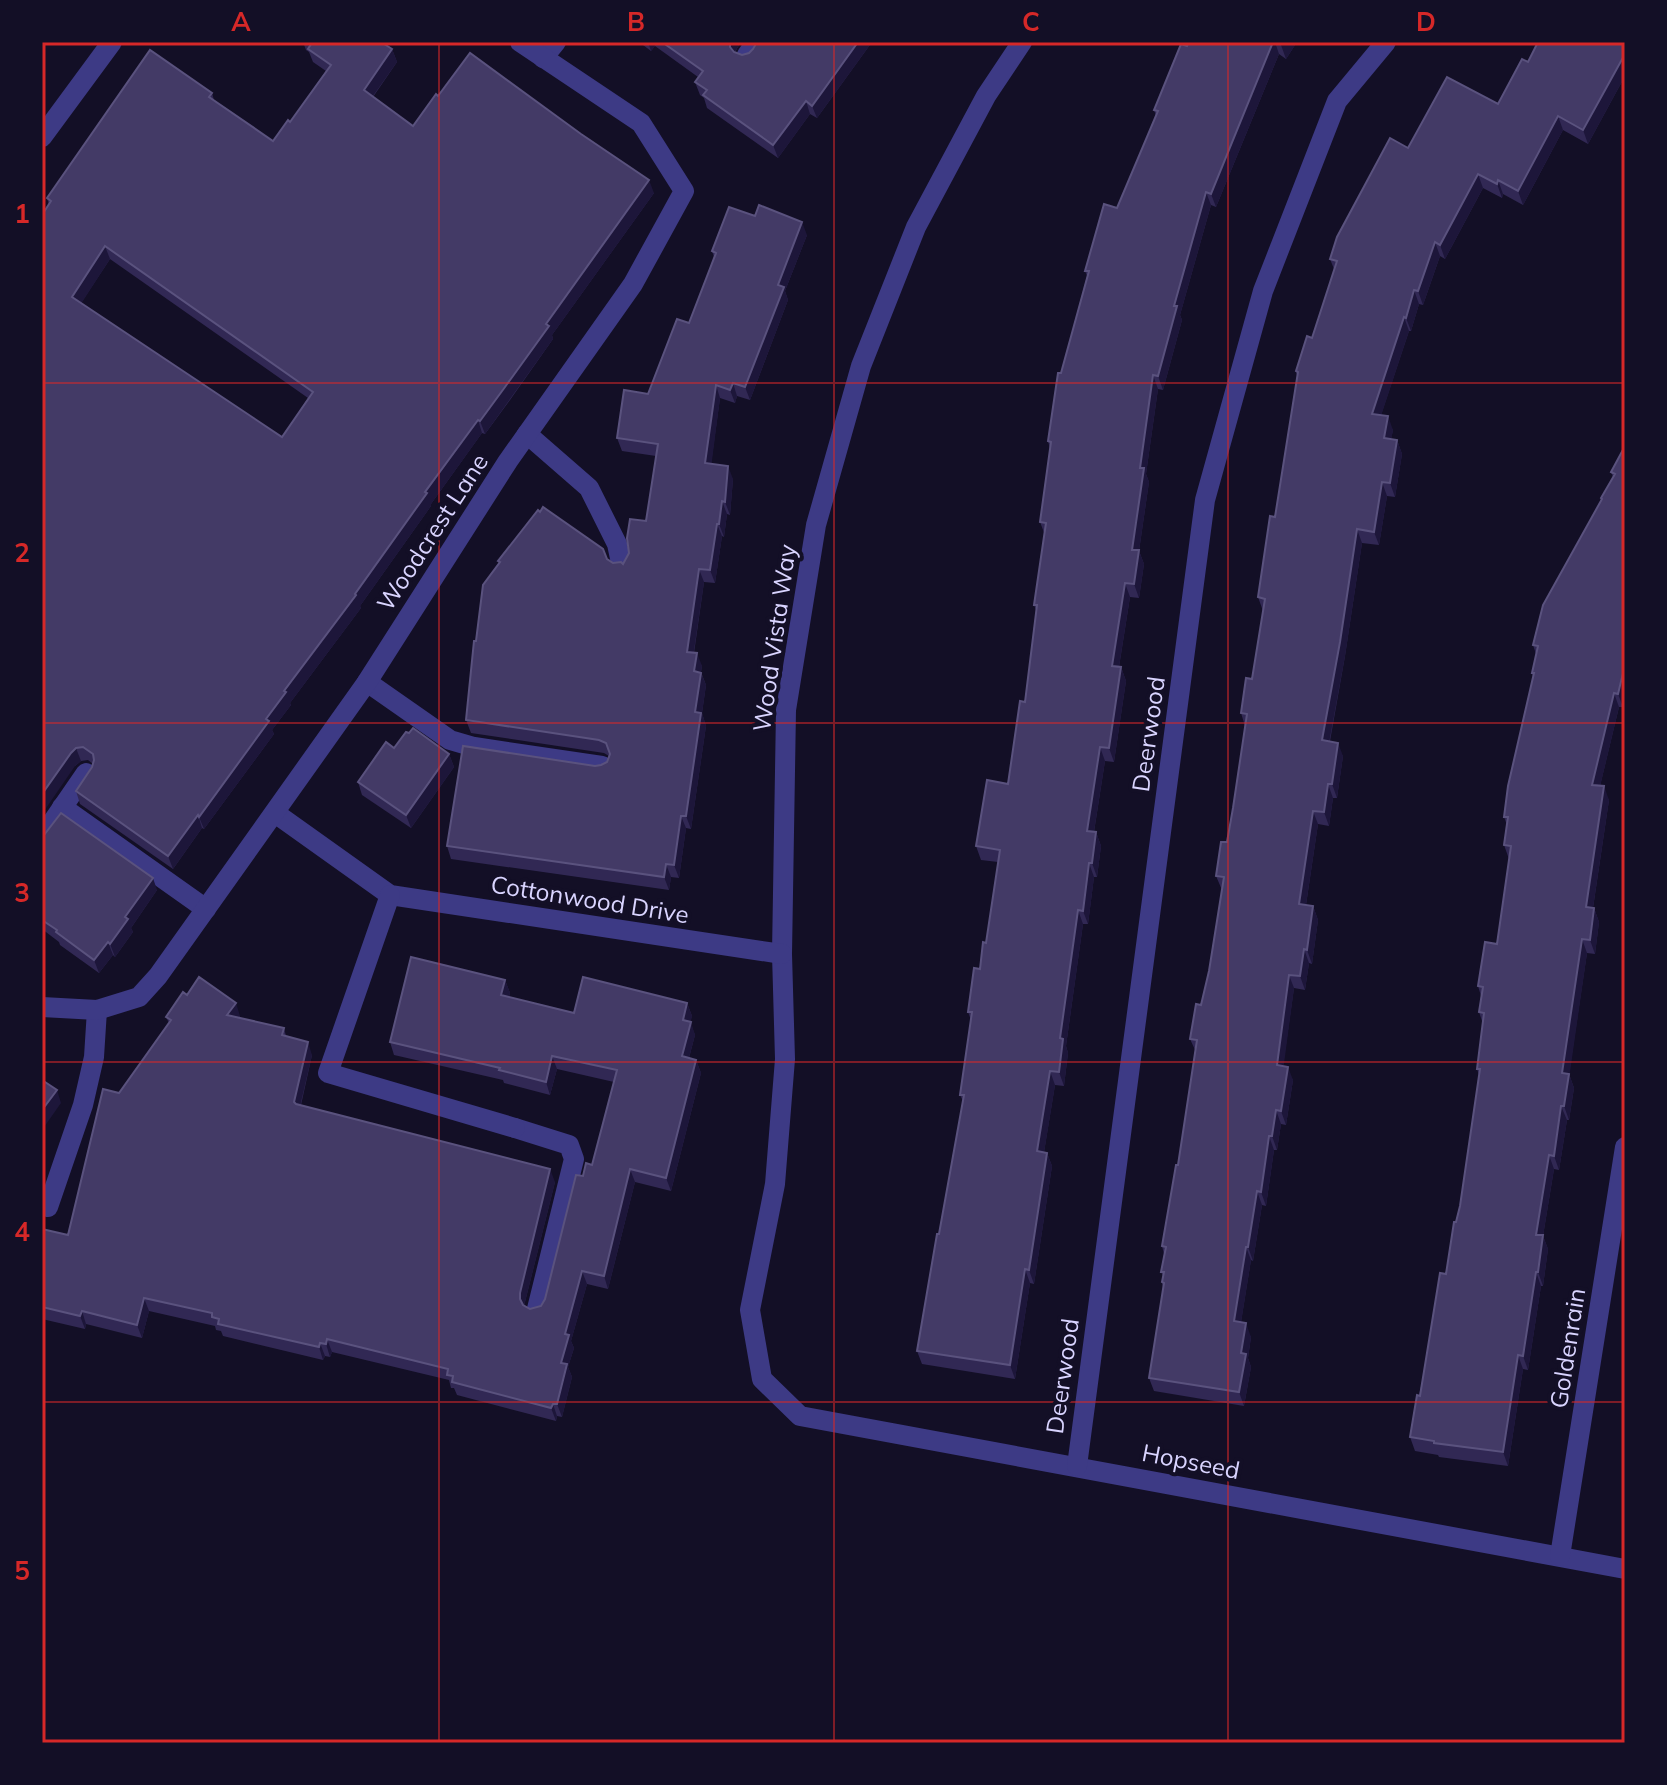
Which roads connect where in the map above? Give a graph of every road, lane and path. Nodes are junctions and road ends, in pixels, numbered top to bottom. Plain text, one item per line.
1 (112, 42) edge
2 (520, 42) edge
3 (1022, 42) edge
4 (1386, 42) edge
5 (550, 50) edge
6 (42, 137) edge
7 (527, 434) junction
8 (621, 563) edge
9 (367, 682) junction
10 (602, 766) edge
11 (86, 773) edge
12 (62, 807) junction
13 (275, 813) junction
14 (42, 837) edge
15 (390, 895) junction
16 (206, 909) junction
17 (782, 954) junction
18 (42, 1007) edge
19 (97, 1010) junction
20 (1625, 1147) edge
21 (48, 1207) dead end
22 (537, 1309) edge
23 (762, 1379) joint
24 (1077, 1466) junction
25 (1560, 1556) junction
26 (1625, 1569) edge

1 - 6 street
2 - 5 street, Woodcrest Lane
3 - 17 street, Wood Vista Way
4 - 24 street, Deerwood
5 - 7 street, Woodcrest Lane
7 - 8 street
7 - 9 street, Woodcrest Lane
9 - 10 street
9 - 13 street, Woodcrest Lane
11 - 12 street
12 - 14 street
12 - 16 street
13 - 15 street, Cottonwood Drive
13 - 16 street, Woodcrest Lane
15 - 17 street, Cottonwood Drive
15 - 22 street
16 - 19 street, Woodcrest Lane
17 - 23 street, Wood Vista Way
18 - 19 street, Woodcrest Lane
19 - 21 street
20 - 25 street, Goldenrain
23 - 24 street, Hopseed
24 - 25 street, Hopseed
25 - 26 street, Hopseed

